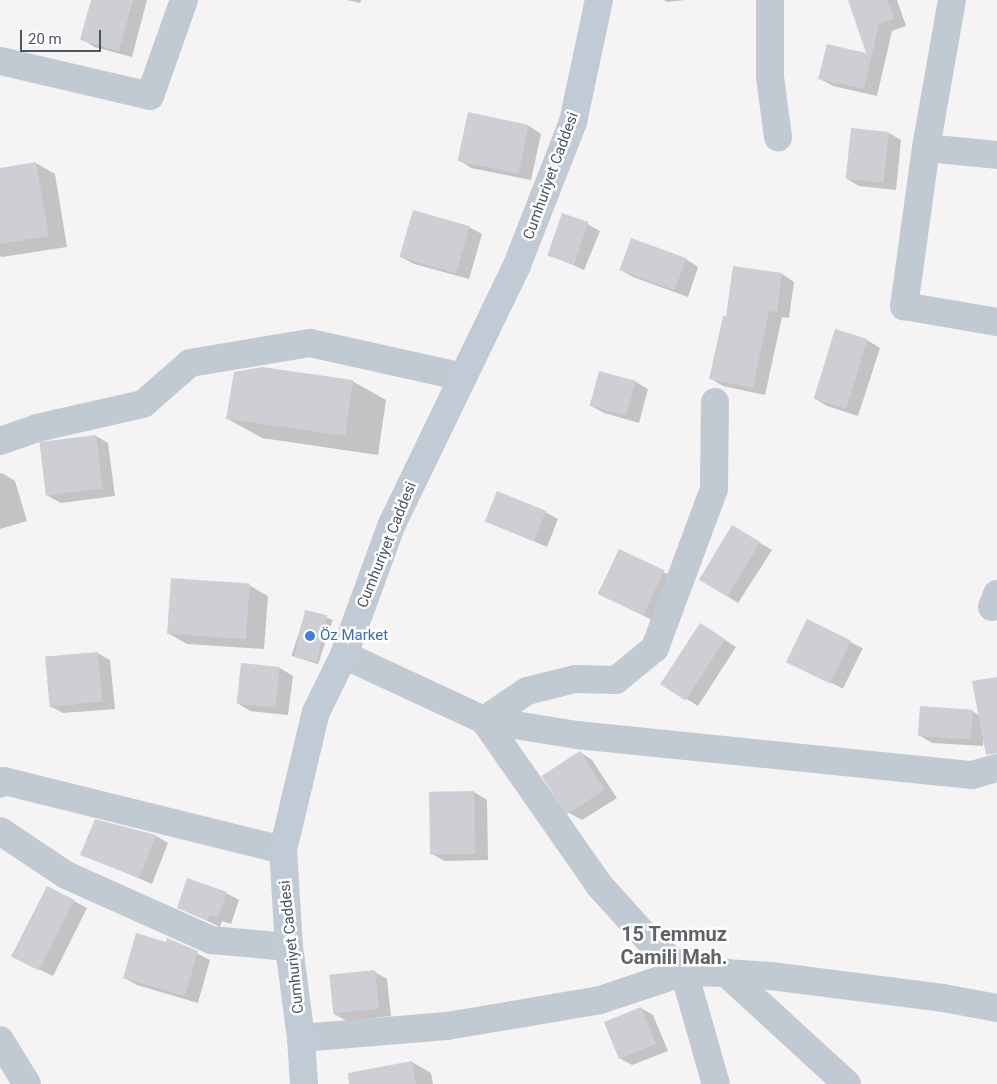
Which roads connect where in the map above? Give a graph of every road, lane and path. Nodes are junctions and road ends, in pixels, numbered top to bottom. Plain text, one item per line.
1 (184, 0) edge
2 (599, 0) edge
3 (770, 0) edge
4 (952, 0) edge
5 (0, 61) edge
6 (778, 137) dead end
7 (926, 148) junction
8 (997, 155) edge
9 (997, 322) edge
10 (463, 377) junction
11 (715, 402) dead end
12 (0, 441) edge
13 (344, 655) junction
14 (484, 720) junction
15 (997, 768) edge
16 (0, 784) edge
17 (0, 831) edge
18 (283, 850) junction
19 (289, 947) junction
20 (684, 972) junction
21 (726, 973) junction
22 (997, 1008) edge
23 (301, 1038) junction
24 (0, 1040) edge
25 (27, 1084) edge
26 (304, 1084) edge
27 (716, 1084) edge
28 (847, 1084) edge

1 - 5 street
2 - 10 street, Cumhuriyet Caddesi
3 - 6 street
4 - 7 street
7 - 8 street
7 - 9 street
10 - 12 street
10 - 13 street, Cumhuriyet Caddesi
11 - 14 street
13 - 14 street
13 - 18 street, Cumhuriyet Caddesi
14 - 15 street
14 - 20 street
16 - 18 street
17 - 19 street
18 - 19 street, Cumhuriyet Caddesi
19 - 23 street, Cumhuriyet Caddesi
20 - 21 street
20 - 23 street
20 - 27 street
21 - 22 street
21 - 28 street
23 - 26 street, Cumhuriyet Caddesi
24 - 25 street

